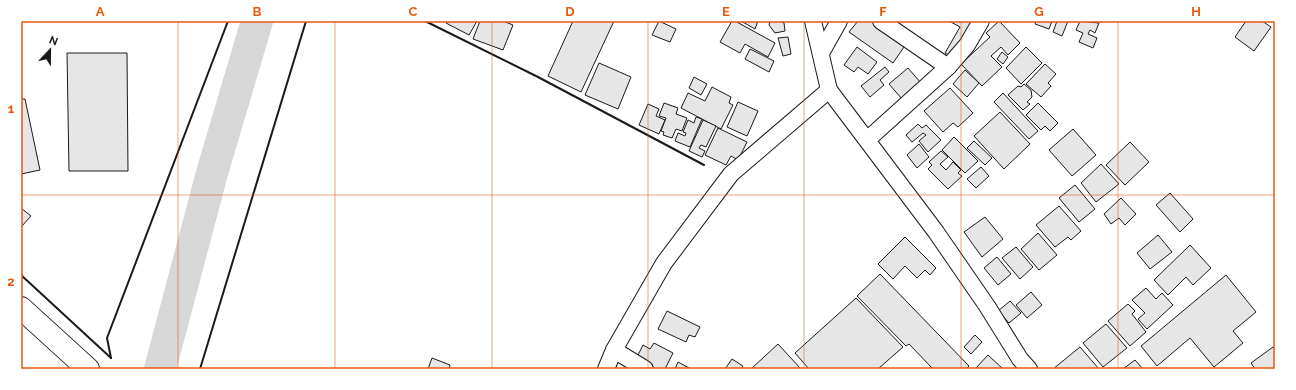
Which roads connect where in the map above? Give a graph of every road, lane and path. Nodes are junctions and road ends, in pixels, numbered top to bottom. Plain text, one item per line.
1 (813, 21) edge
2 (839, 21) edge
3 (881, 21) edge
4 (981, 21) edge
5 (821, 53) junction
6 (948, 67) junction
7 (829, 90) junction
8 (867, 140) junction
9 (21, 308) edge
10 (614, 350) junction
11 (88, 369) edge
12 (606, 369) edge
13 (645, 369) edge
14 (1029, 369) edge

1 - 5 street
2 - 5 street
3 - 6 street
4 - 6 street
5 - 7 street
6 - 8 street
7 - 8 street
7 - 10 street
8 - 14 street
9 - 11 main road
10 - 12 street
10 - 13 street

